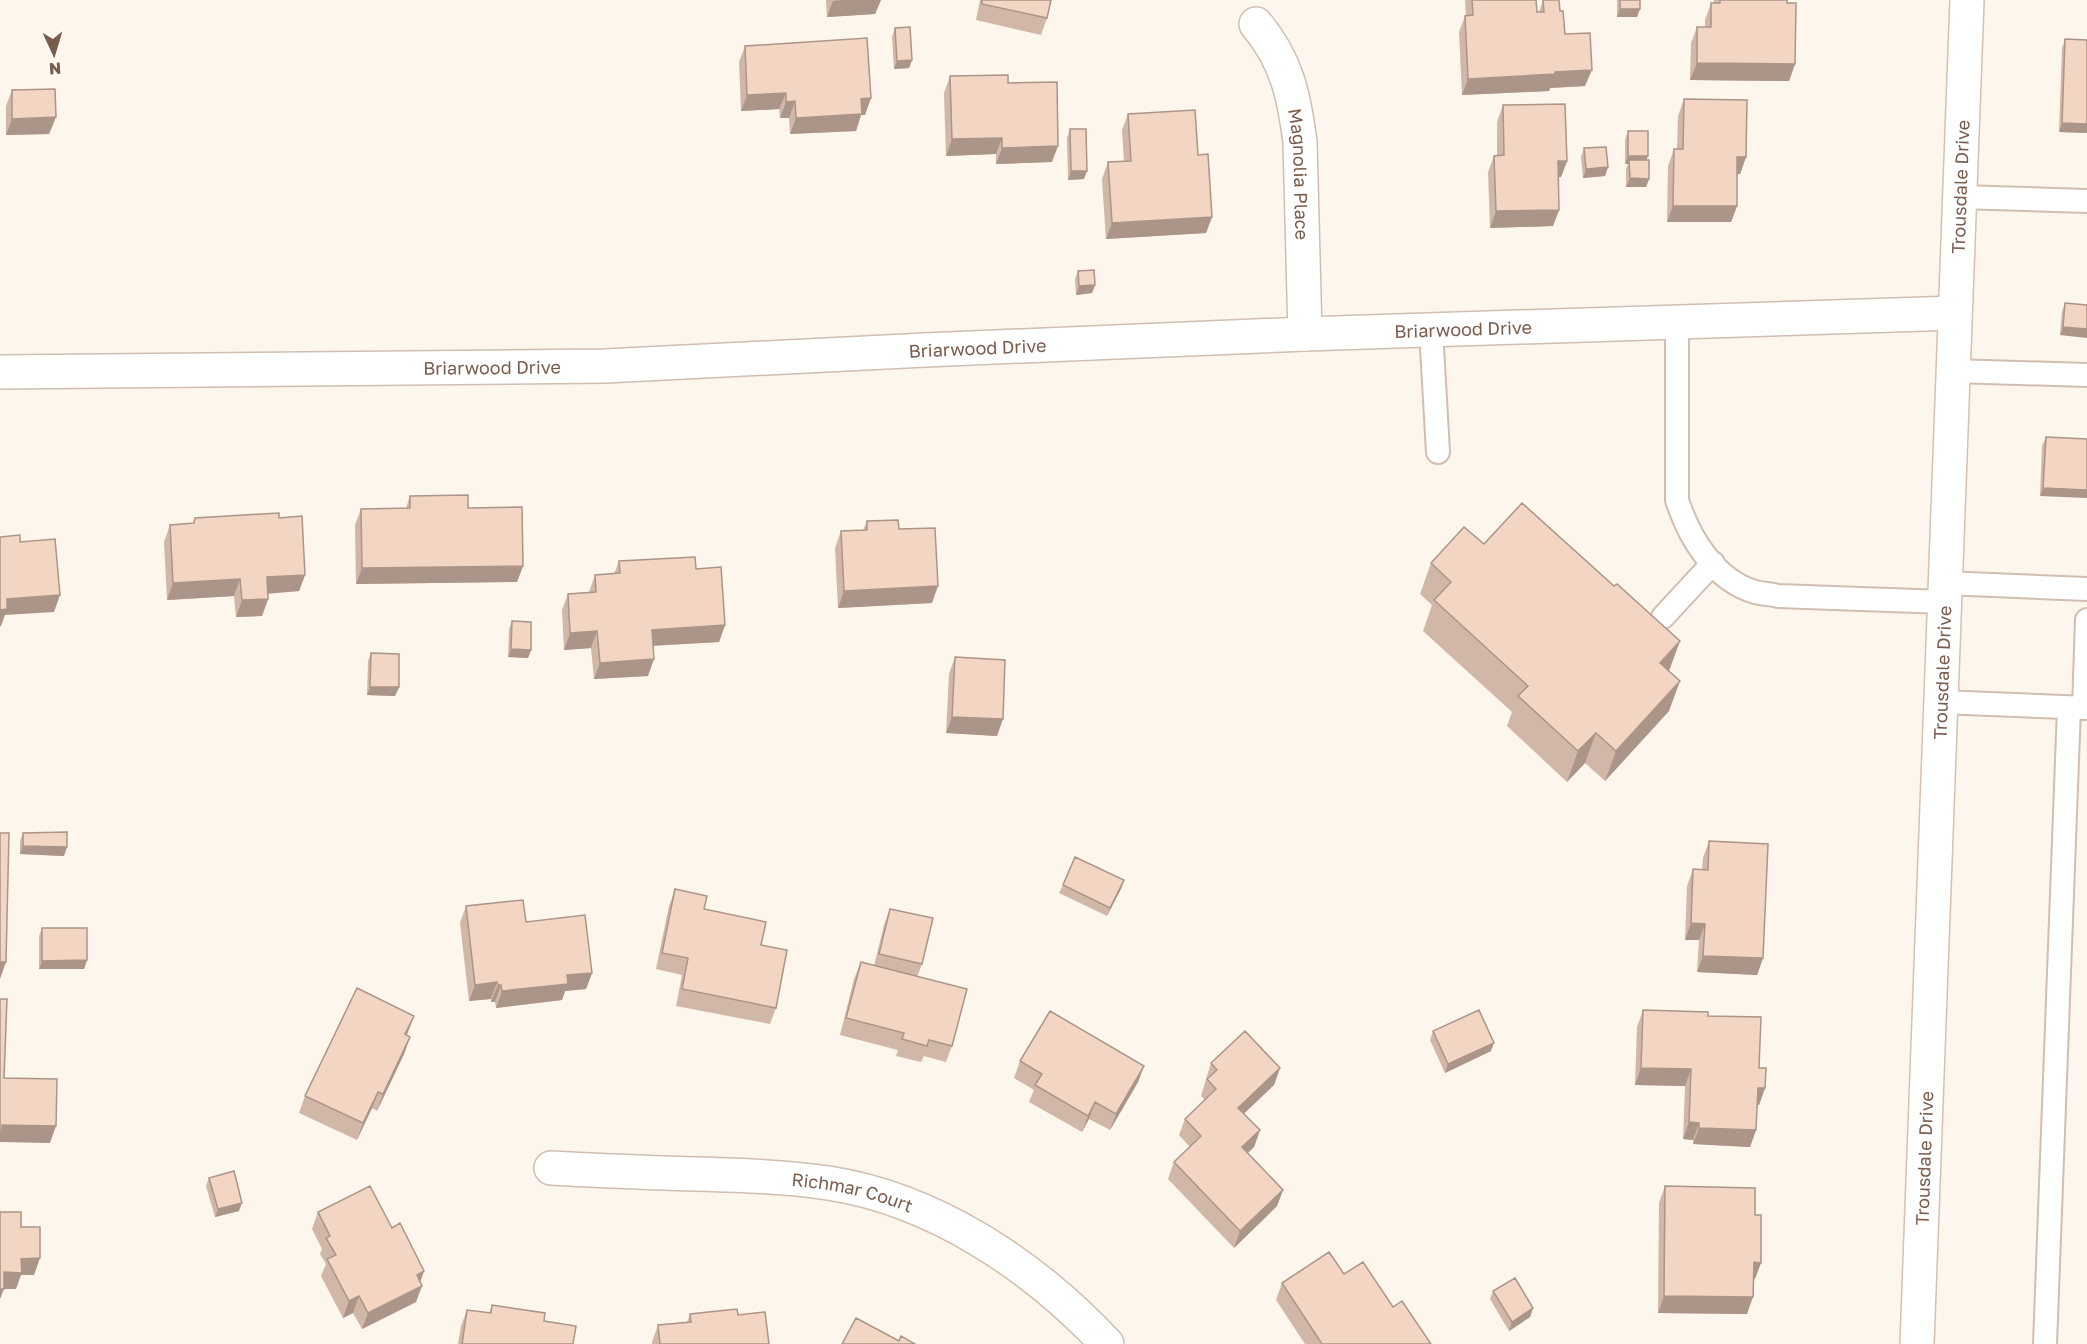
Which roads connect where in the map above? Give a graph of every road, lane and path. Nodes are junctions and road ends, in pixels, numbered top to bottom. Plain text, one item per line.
1 (1967, 0) edge
2 (1256, 24) dead end
3 (1959, 197) junction
4 (2087, 201) edge
5 (1955, 313) junction
6 (1677, 322) junction
7 (1431, 330) junction
8 (1305, 334) junction
9 (1953, 371) junction
10 (0, 372) edge
11 (2087, 375) edge
12 (1438, 452) dead end
13 (1713, 563) junction
14 (2087, 589) edge
15 (1944, 593) junction
16 (1663, 617) dead end
17 (2087, 620) edge
18 (1941, 702) junction
19 (2080, 708) edge
20 (551, 1168) dead end
21 (1107, 1344) edge
22 (1917, 1344) edge
23 (2045, 1344) edge

1 - 3 street, Trousdale Drive
2 - 8 street, Magnolia Place
3 - 4 lane
3 - 5 street, Trousdale Drive
5 - 6 street, Briarwood Drive
5 - 9 street, Trousdale Drive
6 - 7 street, Briarwood Drive
6 - 13 lane
7 - 8 street, Briarwood Drive
7 - 12 lane
8 - 10 street, Briarwood Drive
9 - 11 lane
9 - 15 street, Trousdale Drive
13 - 15 lane
13 - 16 lane
14 - 15 lane
15 - 18 street, Trousdale Drive
17 - 19 lane
18 - 19 lane
18 - 22 street, Trousdale Drive
19 - 23 lane
20 - 21 street, Richmar Court

